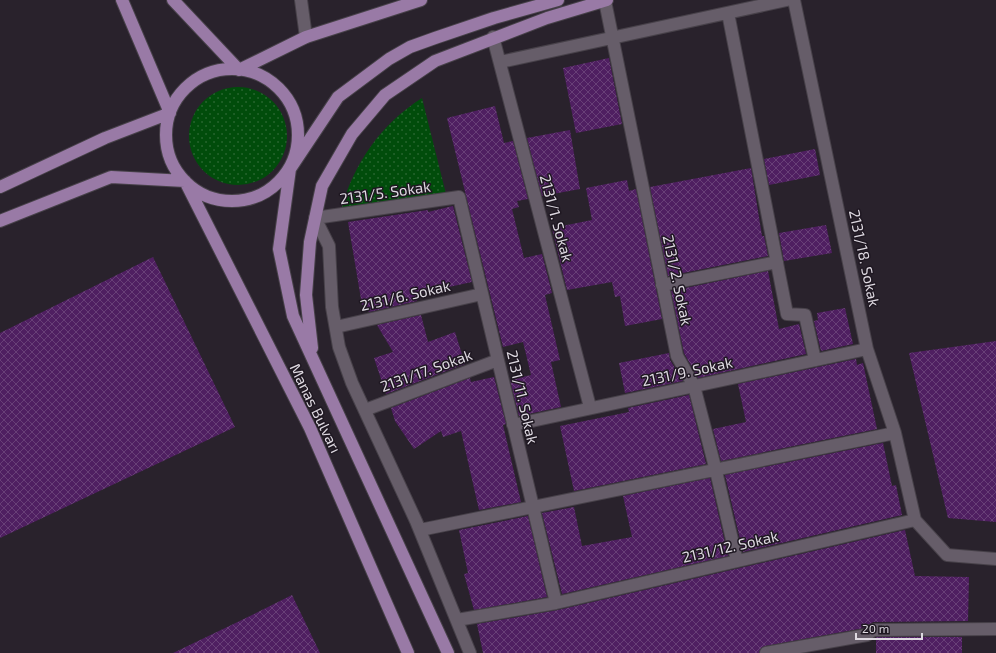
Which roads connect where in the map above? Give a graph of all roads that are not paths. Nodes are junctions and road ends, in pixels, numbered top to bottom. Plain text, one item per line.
1 (122, 0) edge
2 (173, 0) edge
3 (302, 0) edge
4 (421, 0) edge
5 (558, 0) edge
6 (787, 0) edge
7 (794, 0) edge
8 (606, 1) edge
9 (728, 13) junction
10 (306, 37) junction
11 (493, 37) junction
12 (612, 38) junction
13 (500, 62) junction
14 (239, 70) junction
15 (170, 113) junction
16 (290, 169) junction
17 (184, 181) junction
18 (0, 187) edge
19 (459, 197) joint
20 (315, 218) junction
21 (0, 221) edge
22 (777, 262) junction
23 (662, 285) junction
24 (482, 294) junction
25 (336, 327) junction
26 (867, 348) junction
27 (314, 357) junction
28 (498, 360) junction
29 (815, 360) junction
30 (694, 386) junction
31 (590, 407) junction
32 (365, 410) junction
33 (513, 425) junction
34 (895, 434) junction
35 (716, 471) junction
36 (533, 508) junction
37 (915, 520) junction
38 (420, 530) junction
39 (996, 559) edge
40 (737, 561) junction
41 (556, 603) junction
42 (457, 620) junction
43 (996, 629) edge
44 (408, 653) edge
45 (448, 653) edge
46 (470, 653) edge
47 (766, 653) edge

1 - 15 main road
2 - 14 main road
3 - 10 street
4 - 10 main road
5 - 16 main road
6 - 9 street
7 - 26 street, 2131/18. Sokak
8 - 11 main road
8 - 12 street, 2131/2. Sokak
9 - 12 street
9 - 22 street
10 - 14 main road
11 - 13 street, 2131/1. Sokak
11 - 20 main road
12 - 13 street
12 - 23 street, 2131/2. Sokak
13 - 31 street, 2131/1. Sokak
14 - 15 main road
14 - 16 main road
15 - 17 main road
15 - 18 main road
16 - 17 main road
16 - 27 main road, Manas Bulvarı
17 - 21 main road
17 - 44 main road, Manas Bulvarı
19 - 20 street, 2131/5. Sokak
19 - 24 street, 2131/11. Sokak
20 - 25 street
20 - 27 main road
22 - 23 street
22 - 29 street
23 - 30 street, 2131/2. Sokak
24 - 25 street, 2131/6. Sokak
24 - 28 street, 2131/11. Sokak
25 - 32 street
26 - 29 street, 2131/9. Sokak
26 - 34 street, 2131/18. Sokak
27 - 45 main road, Manas Bulvarı
28 - 32 street, 2131/17. Sokak
28 - 33 street, 2131/11. Sokak
29 - 30 street, 2131/9. Sokak
30 - 31 street, 2131/9. Sokak
30 - 35 street, 2131/2. Sokak
31 - 33 street, 2131/9. Sokak
32 - 38 street
33 - 36 street, 2131/11. Sokak
34 - 35 street
34 - 37 street, 2131/18. Sokak
35 - 36 street
35 - 40 street, 2131/2. Sokak
36 - 38 street
36 - 41 street, 2131/11. Sokak
37 - 39 street
37 - 40 street, 2131/12. Sokak
38 - 42 street
40 - 41 street, 2131/12. Sokak
41 - 42 street, 2131/12. Sokak
42 - 46 street
43 - 47 street

